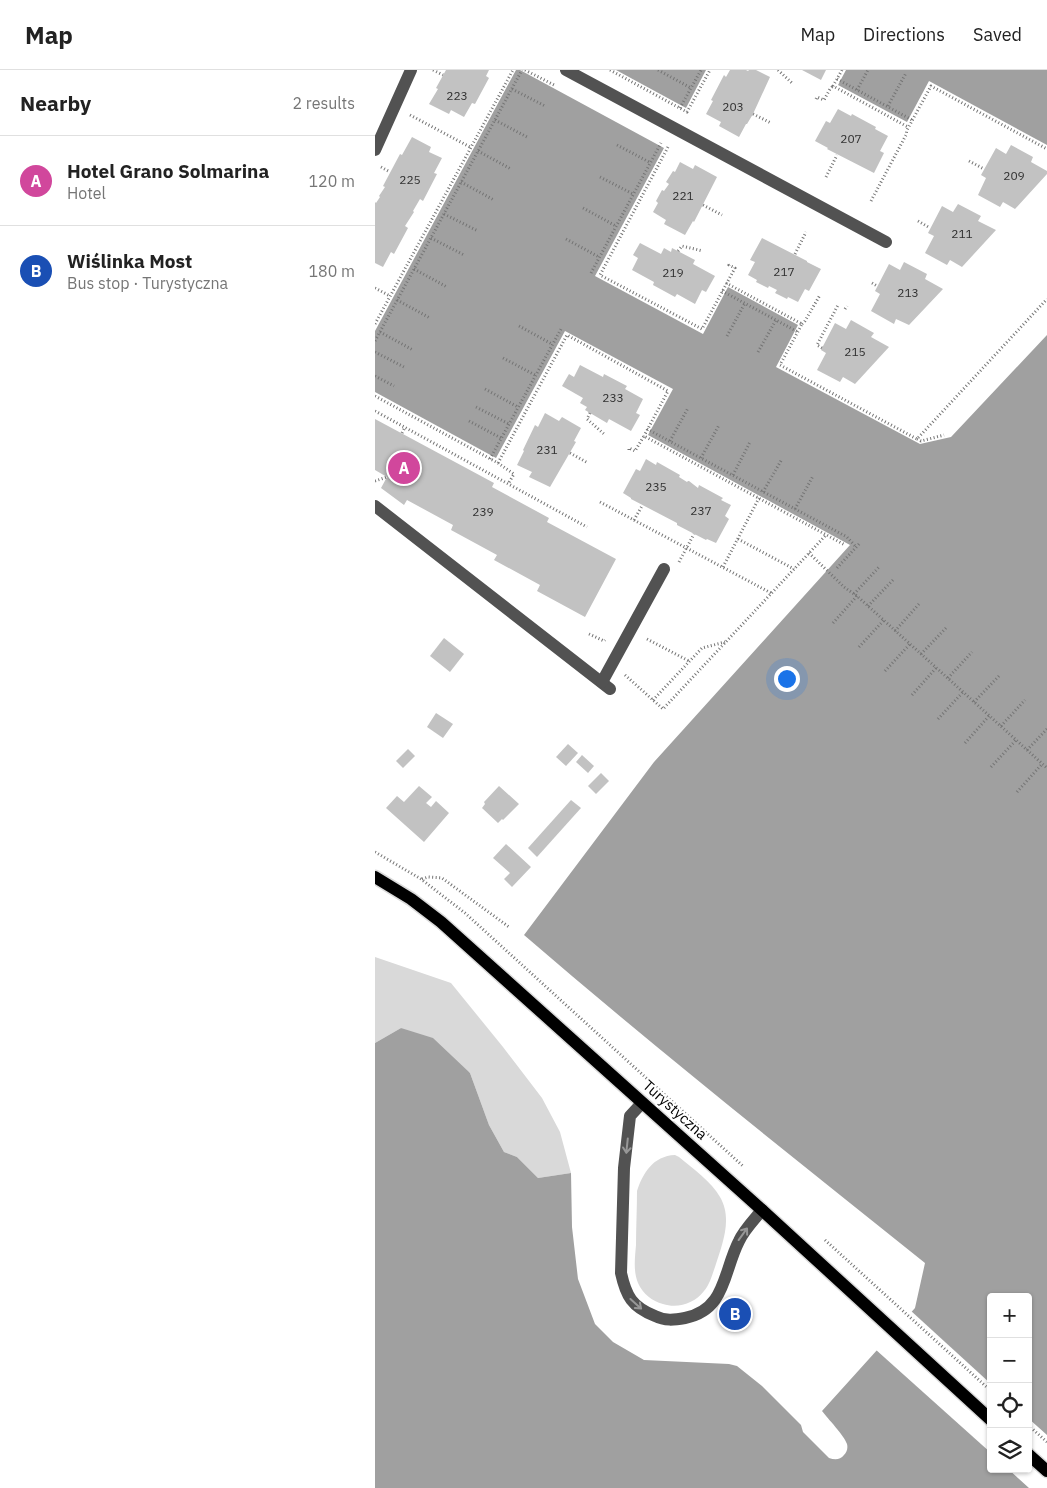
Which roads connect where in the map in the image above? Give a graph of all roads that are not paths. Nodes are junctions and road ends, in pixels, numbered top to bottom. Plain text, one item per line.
1 (411, 70) edge
2 (566, 70) edge
3 (375, 150) edge
4 (886, 242) dead end
5 (375, 506) edge
6 (663, 569) dead end
7 (375, 877) edge
8 (642, 1102) junction
9 (762, 1210) junction
10 (987, 1416) edge
11 (1032, 1458) edge
12 (1047, 1471) edge

1 - 3 lane
2 - 4 lane
5 - 6 lane
7 - 8 main road, Turystyczna
8 - 9 main road, Turystyczna
8 -> 9 lane
9 - 10 main road, Turystyczna
11 - 12 main road

